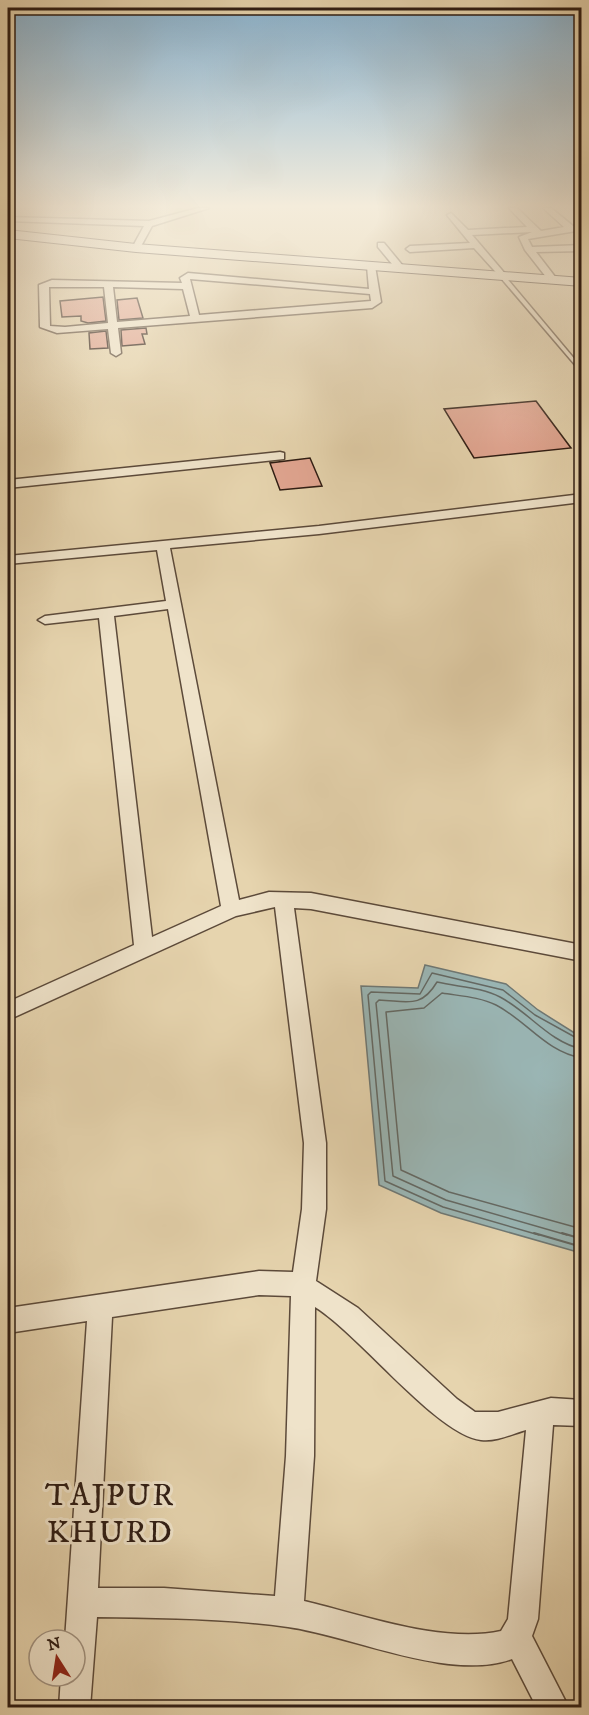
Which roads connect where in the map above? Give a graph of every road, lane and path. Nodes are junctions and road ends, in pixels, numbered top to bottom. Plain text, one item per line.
1 (42, 288) edge
2 (108, 288) edge
3 (188, 288) edge
4 (253, 288) edge
5 (375, 288) edge
6 (512, 288) edge
7 (376, 292) junction
8 (266, 297) junction
9 (195, 318) junction
10 (111, 326) junction
11 (116, 353) dead end
12 (582, 372) edge
13 (280, 456) dead end
14 (8, 484) edge
15 (582, 498) edge
16 (163, 545) junction
17 (8, 560) edge
18 (174, 604) junction
19 (106, 612) junction
20 (45, 620) dead end
21 (283, 898) junction
22 (231, 910) junction
23 (144, 948) junction
24 (582, 953) edge
25 (8, 1011) edge
26 (303, 1288) junction
27 (100, 1306) junction
28 (8, 1320) edge
29 (541, 1413) junction
30 (582, 1413) edge
31 (83, 1602) junction
32 (289, 1612) junction
33 (517, 1638) junction
34 (74, 1707) edge
35 (554, 1707) edge

1 - 10 street
2 - 10 street
3 - 9 street
4 - 8 street
5 - 7 street
6 - 12 lane
7 - 8 street
7 - 8 street
8 - 9 street
9 - 10 street
10 - 11 street
13 - 14 street
15 - 16 street
16 - 17 street
16 - 18 street
18 - 19 street
18 - 22 street
19 - 20 street
19 - 23 street
21 - 22 street
21 - 24 street
21 - 26 street
22 - 23 street
23 - 25 street
26 - 27 street
26 - 29 street
26 - 32 street
27 - 28 street
27 - 31 street
29 - 30 street
29 - 33 street
31 - 32 street
31 - 34 street
32 - 33 street
33 - 35 street

